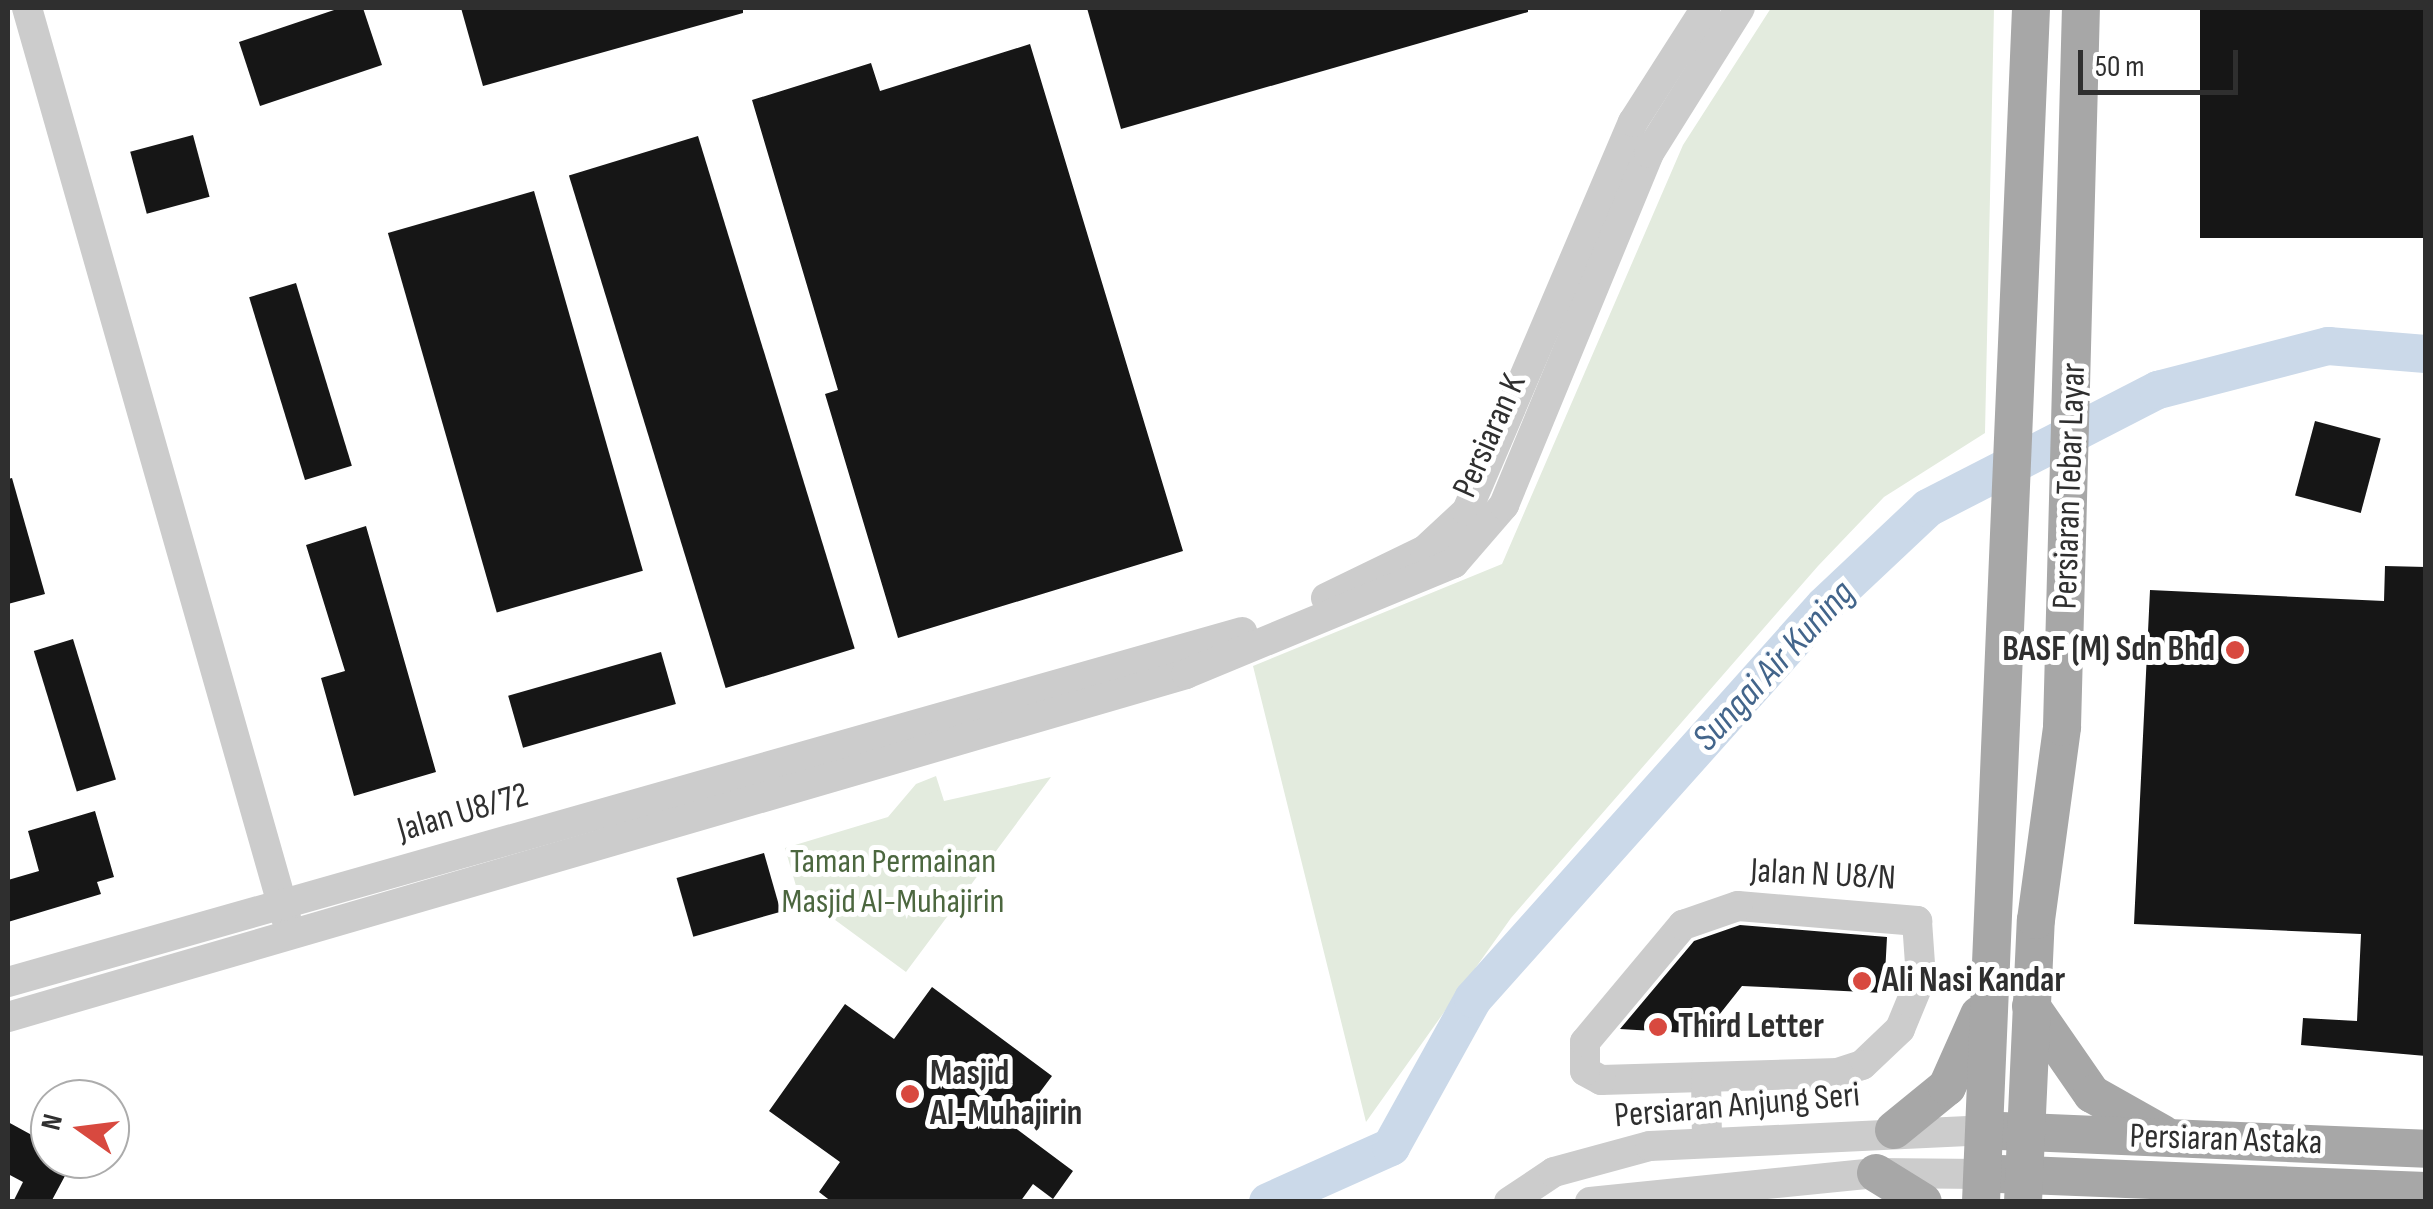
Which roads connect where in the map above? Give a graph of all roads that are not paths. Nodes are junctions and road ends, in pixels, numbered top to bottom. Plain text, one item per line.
1 (27, 8) edge
2 (1706, 8) edge
3 (1740, 8) edge
4 (2031, 8) edge
5 (2081, 8) edge
6 (938, 714) joint
7 (887, 762) joint
8 (282, 902) junction
9 (290, 933) junction
10 (8, 982) edge
11 (1989, 988) junction
12 (2031, 1006) junction
13 (8, 1017) edge
14 (1706, 1077) junction
15 (1894, 1130) junction
16 (1984, 1130) junction
17 (2026, 1132) junction
18 (2169, 1138) junction
19 (1707, 1142) junction
20 (2426, 1149) edge
21 (1876, 1173) junction
22 (2147, 1175) junction
23 (1982, 1188) edge
24 (2024, 1188) edge
25 (2426, 1190) edge
26 (1508, 1202) edge
27 (1590, 1202) edge
28 (1923, 1202) edge
29 (2087, 1202) edge

1 - 8 street
2 - 6 street, Persiaran K
3 - 7 street, Persiaran K
4 - 11 main road, Persiaran Tebar Layar
5 - 12 main road, Persiaran Tebar Layar
6 - 8 street, Jalan U8/72
7 - 9 street, Jalan U8/72
8 - 9 street
8 - 10 street, Jalan U8/72
9 - 13 street, Jalan U8/72
11 - 15 main road
11 - 16 main road, Persiaran Tebar Layar
12 - 17 main road, Persiaran Tebar Layar
12 - 18 main road
14 - 14 street, Jalan N U8/N
14 - 19 street
15 - 16 street, Persiaran Anjung Seri
15 - 19 street, Persiaran Anjung Seri
16 - 17 main road, Persiaran Astaka
16 - 23 main road, Persiaran Tebar Layar
17 - 18 main road, Persiaran Astaka
17 - 24 main road, Persiaran Tebar Layar
18 - 20 main road, Persiaran Astaka
19 - 26 street, Persiaran Anjung Seri
21 - 23 street
21 - 27 street
21 - 28 main road
22 - 24 main road, Persiaran Astaka
22 - 25 main road, Persiaran Astaka
22 - 29 main road
23 - 24 main road, Persiaran Astaka

